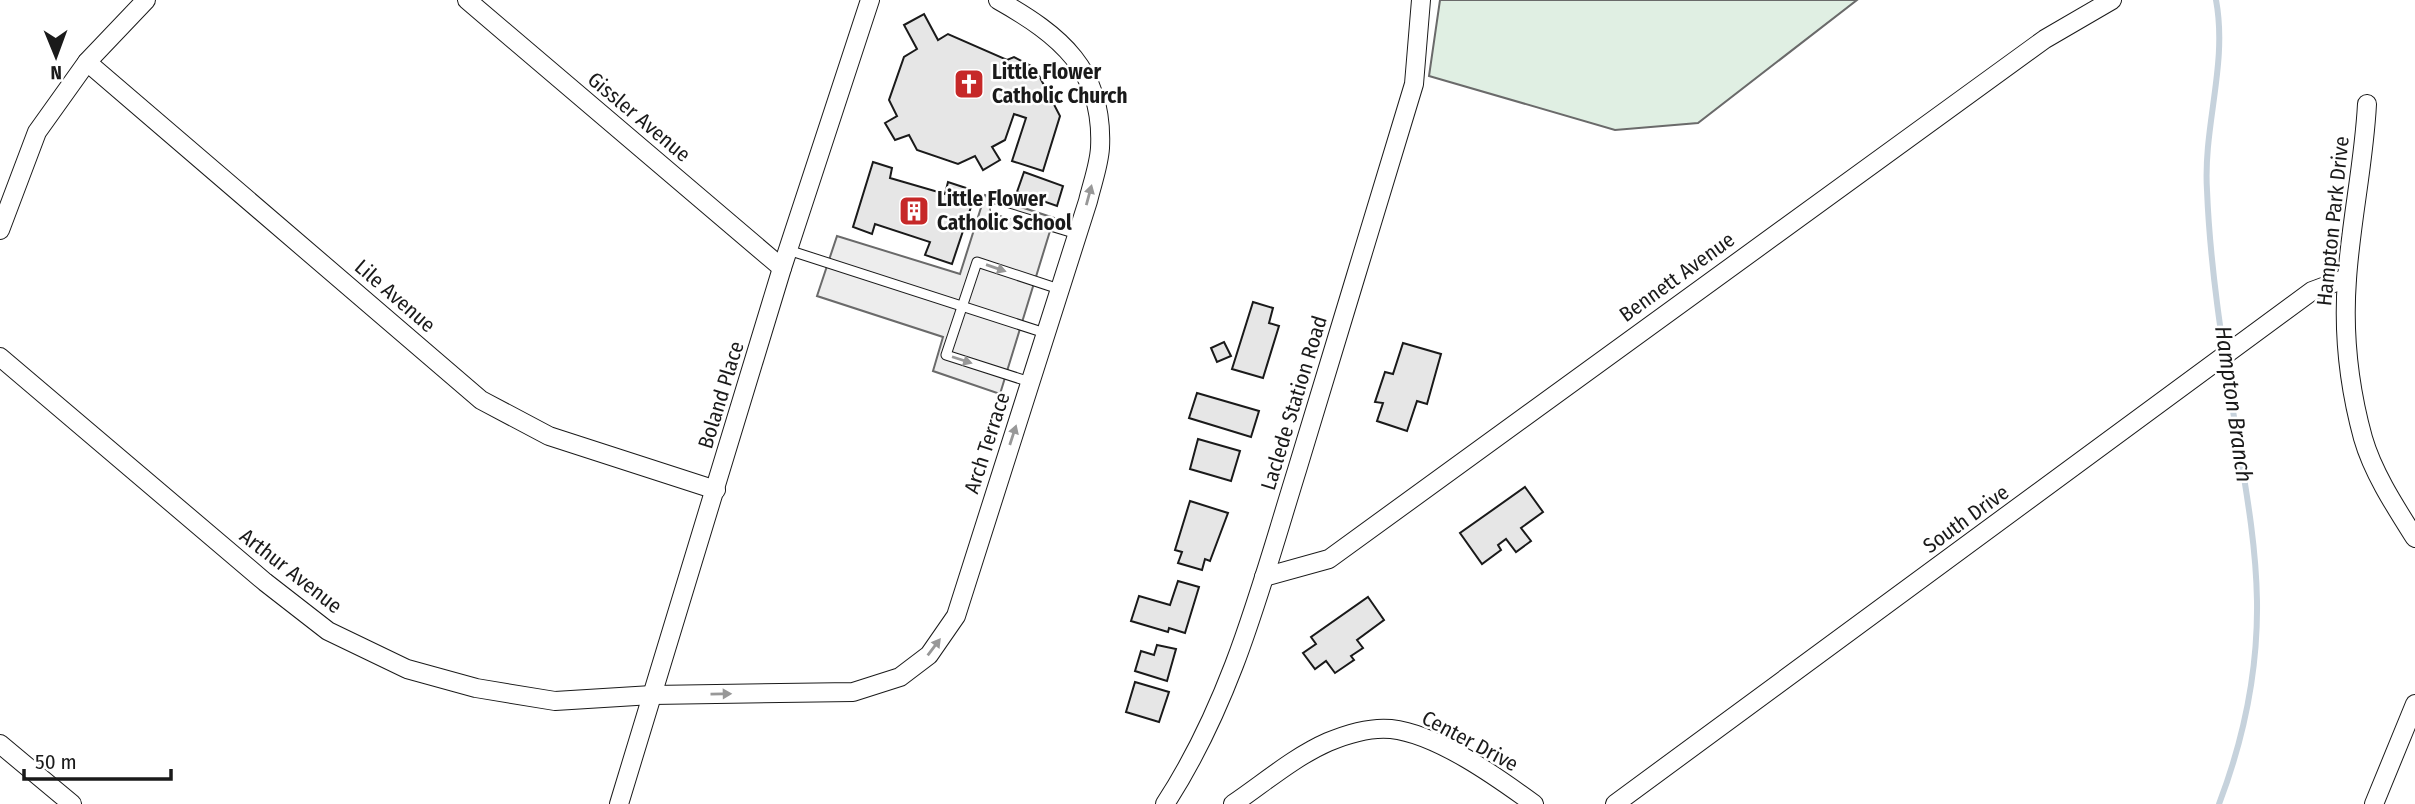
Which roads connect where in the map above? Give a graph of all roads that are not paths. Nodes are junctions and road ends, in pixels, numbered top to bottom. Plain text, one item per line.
1 (146, 0) edge
2 (467, 0) edge
3 (870, 0) edge
4 (998, 0) edge
5 (1421, 0) edge
6 (2112, 0) edge
7 (87, 62) junction
8 (2367, 104) dead end
9 (995, 209) dead end
10 (0, 230) edge
11 (1077, 234) junction
12 (788, 250) junction
13 (782, 268) junction
14 (2347, 278) junction
15 (1059, 289) junction
16 (961, 306) junction
17 (1045, 333) junction
18 (0, 357) edge
19 (1030, 382) junction
20 (716, 490) junction
21 (2415, 538) edge
22 (1264, 578) junction
23 (652, 695) junction
24 (2415, 704) edge
25 (0, 744) edge
26 (72, 804) edge
27 (619, 804) edge
28 (1165, 804) edge
29 (1233, 804) edge
30 (1534, 804) edge
31 (1615, 804) edge
32 (2374, 804) edge

1 - 7 street
2 - 13 street, Gissler Avenue
3 - 12 street, Boland Place
11 -> 4 street, Arch Terrace
5 - 22 street, Laclede Station Road
6 - 22 street, Bennett Avenue
7 - 10 street
7 - 20 street, Lile Avenue
8 - 14 street, Hampton Park Drive
9 - 11 lane
11 - 15 street, Arch Terrace
12 - 13 street, Boland Place
12 - 16 lane
13 - 20 street, Boland Place
14 - 21 street, Hampton Park Drive
14 - 31 street, South Drive
16 -> 15 lane
15 - 17 street, Arch Terrace
16 - 17 lane
16 -> 19 lane
17 - 19 street, Arch Terrace
18 - 23 street, Arthur Avenue
23 -> 19 street, Arch Terrace
20 - 23 street, Boland Place
22 - 28 street, Laclede Station Road
23 - 27 street, Boland Place
24 - 32 street
25 - 26 street
29 - 30 street, Center Drive

